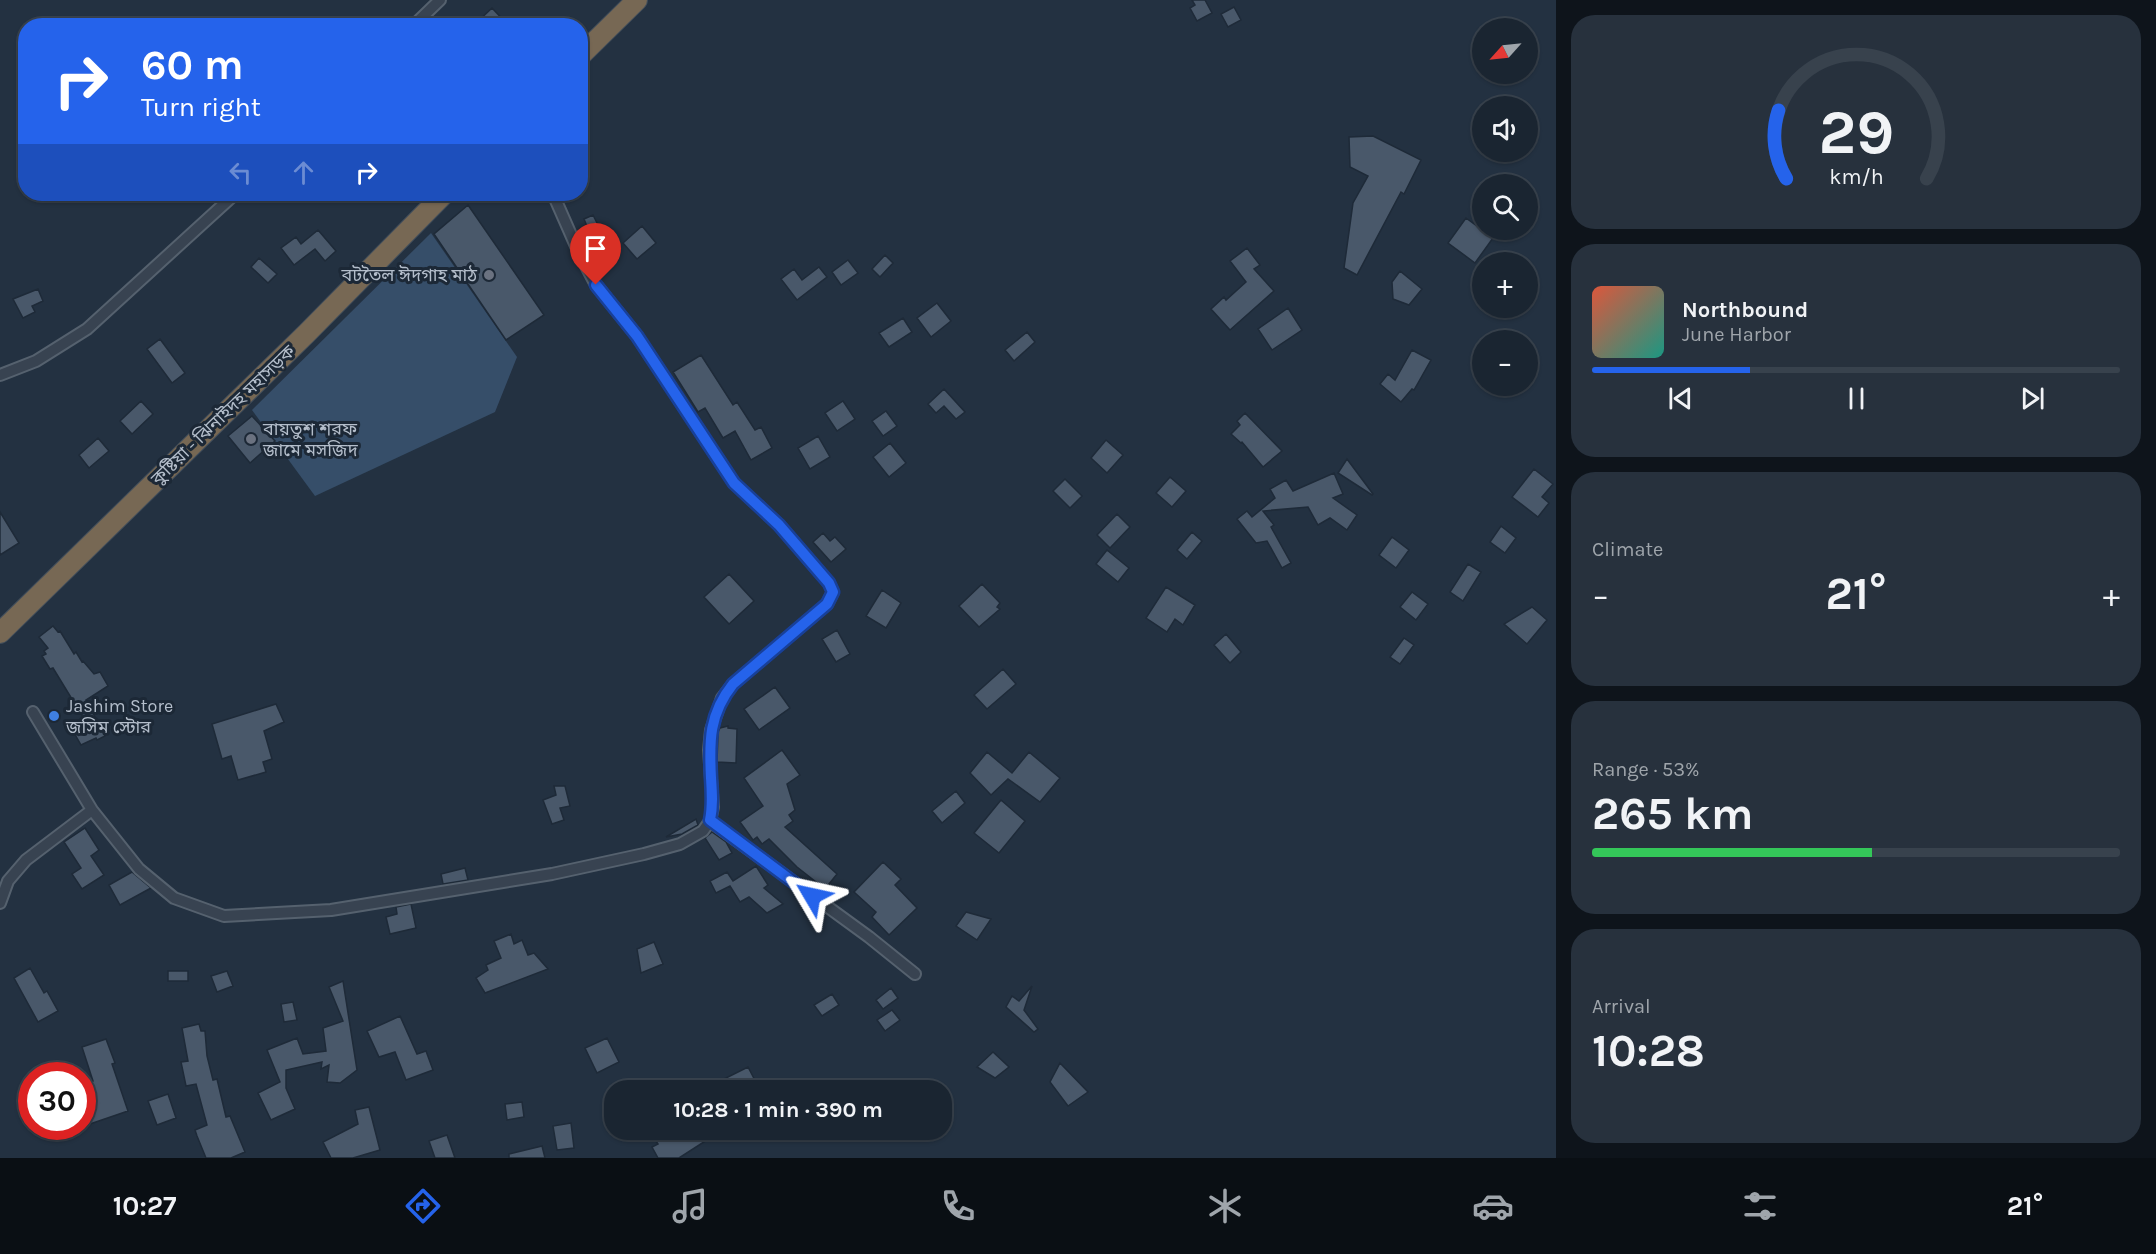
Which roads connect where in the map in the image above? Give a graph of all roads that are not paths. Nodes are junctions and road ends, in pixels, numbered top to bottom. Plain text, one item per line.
1 (440, 0) edge
2 (637, 0) edge
3 (421, 18) edge
4 (588, 48) edge
5 (227, 201) edge
6 (437, 201) edge
7 (556, 201) edge
8 (0, 375) edge
9 (0, 633) edge
10 (33, 712) dead end
11 (92, 810) junction
12 (710, 820) junction
13 (0, 903) edge
14 (915, 974) dead end

1 - 3 street
2 - 4 highway
5 - 8 street
6 - 9 highway, কুষ্টিয়া - ঝিনাইদহ মহাসড়ক
7 - 12 street
10 - 11 street
11 - 12 street
11 - 13 street
12 - 14 street

